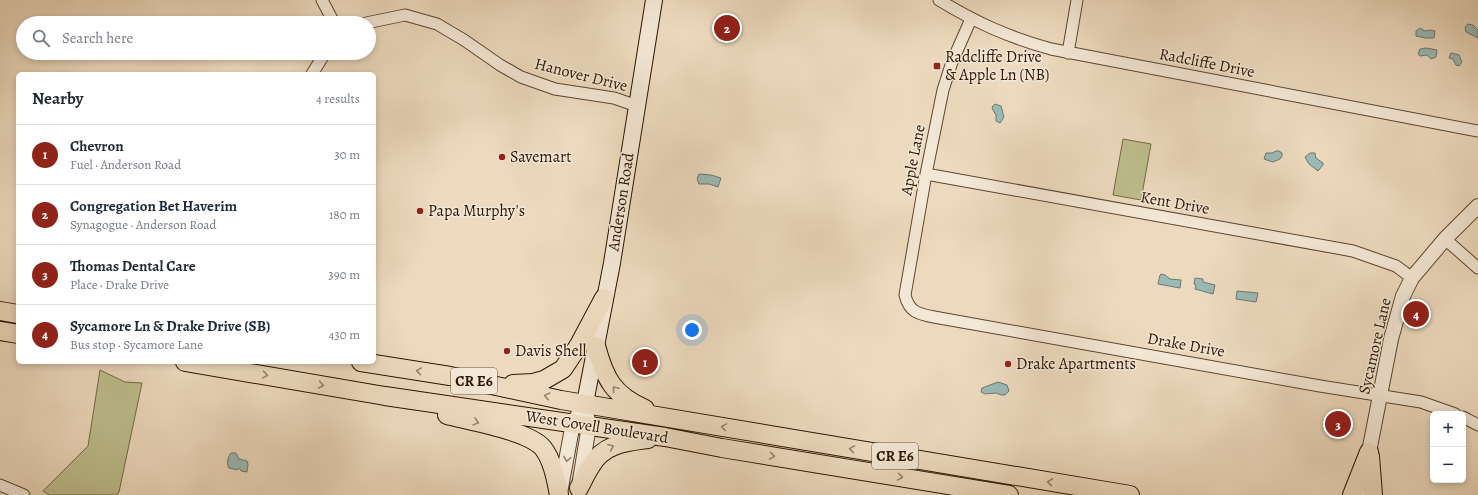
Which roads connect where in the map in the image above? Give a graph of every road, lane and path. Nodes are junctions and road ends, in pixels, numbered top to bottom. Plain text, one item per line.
1 (322, 0) edge
2 (654, 0) edge
3 (939, 0) edge
4 (1076, 0) edge
5 (330, 16) edge
6 (971, 19) junction
7 (376, 21) edge
8 (1068, 53) junction
9 (321, 60) edge
10 (313, 72) edge
11 (637, 106) junction
12 (1478, 130) edge
13 (926, 174) junction
14 (1478, 206) edge
15 (1445, 240) junction
16 (1478, 268) edge
17 (1412, 278) junction
18 (604, 298) junction
19 (911, 309) joint
20 (0, 311) edge
21 (16, 314) edge
22 (0, 331) edge
23 (16, 334) edge
24 (596, 346) junction
25 (197, 364) edge
26 (373, 364) edge
27 (495, 385) junction
28 (385, 396) junction
29 (1381, 396) junction
30 (585, 403) junction
31 (1447, 411) edge
32 (660, 416) junction
33 (1466, 419) edge
34 (581, 425) junction
35 (1478, 426) edge
36 (664, 437) junction
37 (1369, 452) junction
38 (0, 485) edge
39 (579, 492) edge
40 (24, 495) edge
41 (560, 495) edge
42 (1008, 495) edge
43 (1130, 495) edge
44 (1352, 495) edge
45 (1362, 495) edge
46 (1374, 495) edge

1 - 5 street
2 - 11 main road, Anderson Road
3 - 6 street, Radcliffe Drive
4 - 8 street
6 - 8 street, Radcliffe Drive
6 - 13 street, Apple Lane
7 - 11 street, Hanover Drive
8 - 12 street, Radcliffe Drive
9 - 10 street
11 - 18 main road, Anderson Road
13 - 17 street, Kent Drive
13 - 19 street, Apple Lane
14 - 15 street, Sycamore Lane
15 - 16 street
15 - 17 street, Sycamore Lane
17 - 29 street, Sycamore Lane
18 - 24 main road, Anderson Road
18 - 27 main road
19 - 29 street, Drake Drive
20 - 21 main road
22 - 23 main road
24 - 30 main road, Anderson Road
32 -> 24 main road
25 -> 28 main road, West Covell Boulevard / CR E6
27 -> 26 main road, West Covell Boulevard / CR E6
30 -> 27 main road, West Covell Boulevard / CR E6
28 - 34 main road, West Covell Boulevard / CR E6
28 -> 41 main road
29 - 31 street, Drake Drive
29 - 37 street, Sycamore Lane
30 - 32 main road, West Covell Boulevard / CR E6
30 - 34 street, Anderson Road
43 -> 32 main road, West Covell Boulevard / CR E6
33 - 35 street
34 - 36 main road, West Covell Boulevard / CR E6
34 - 39 street, Anderson Road
34 -> 41 street, Anderson Road
39 -> 36 main road
36 -> 42 main road, West Covell Boulevard / CR E6
37 - 44 main road
37 - 45 street, Sycamore Lane
37 - 46 main road
38 - 40 street

